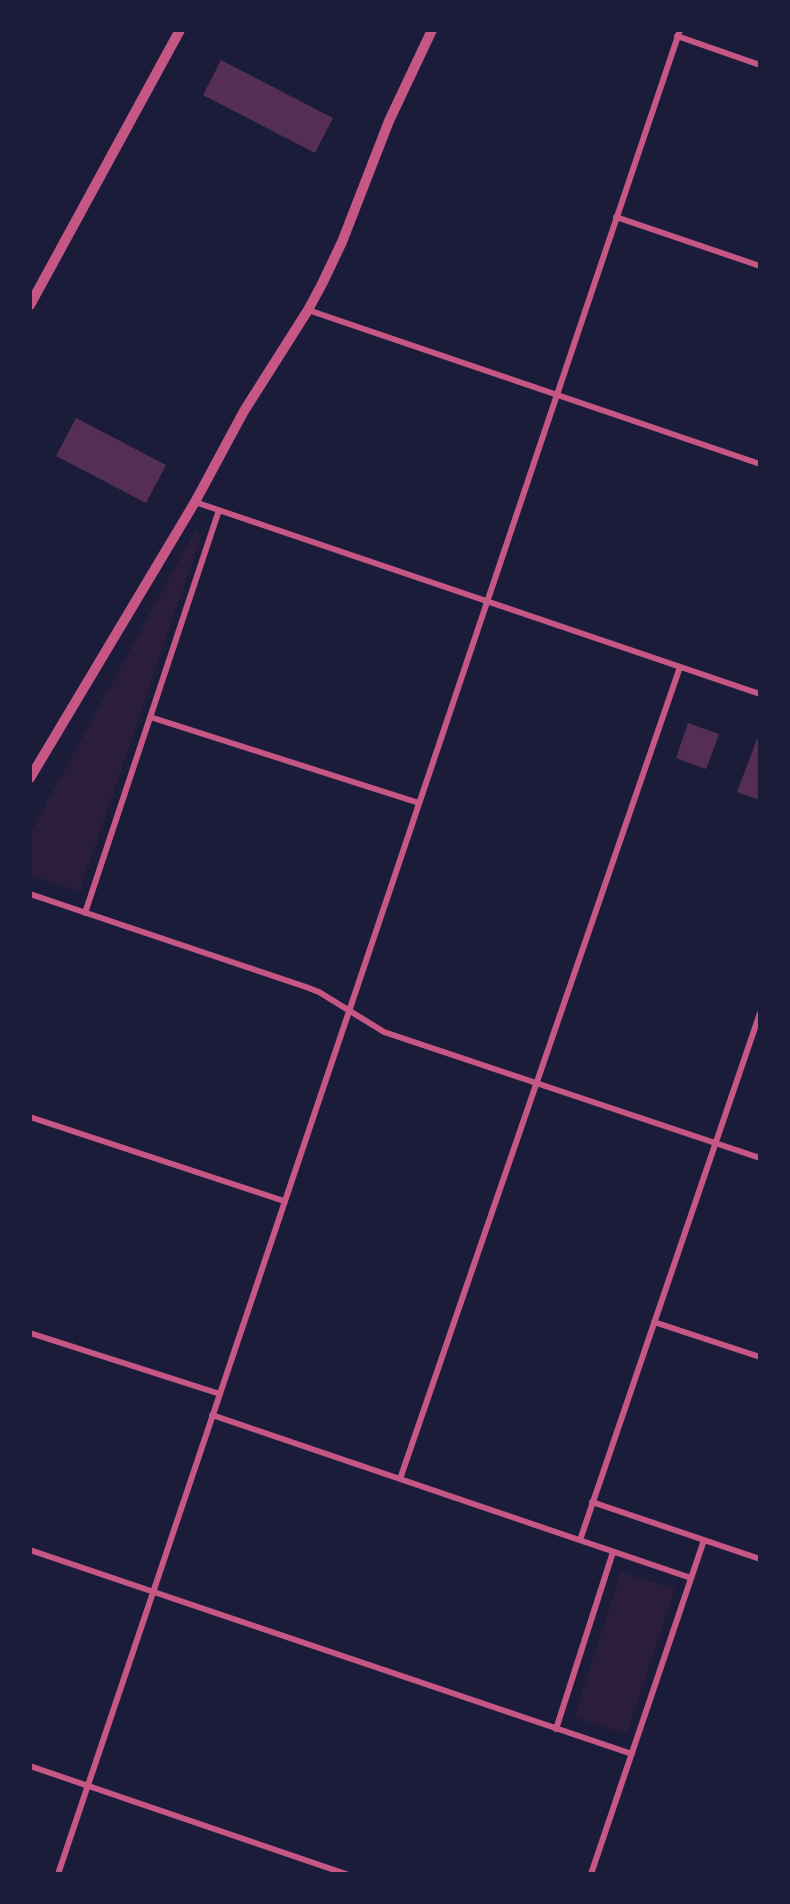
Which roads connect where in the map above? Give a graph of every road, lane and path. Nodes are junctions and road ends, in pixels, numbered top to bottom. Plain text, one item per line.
1 (180, 30) edge
2 (432, 30) edge
3 (679, 33) edge
4 (760, 64) edge
5 (616, 217) junction
6 (760, 266) edge
7 (30, 305) edge
8 (308, 310) junction
9 (556, 395) junction
10 (760, 464) edge
11 (195, 502) junction
12 (219, 510) junction
13 (487, 602) junction
14 (680, 667) junction
15 (760, 694) edge
16 (150, 717) junction
17 (30, 778) edge
18 (419, 803) junction
19 (30, 894) edge
20 (85, 913) junction
21 (348, 1011) junction
22 (760, 1013) edge
23 (537, 1083) junction
24 (30, 1117) edge
25 (716, 1143) junction
26 (760, 1158) edge
27 (284, 1201) junction
28 (654, 1322) junction
29 (30, 1333) edge
30 (760, 1357) edge
31 (220, 1394) junction
32 (212, 1415) junction
33 (400, 1479) junction
34 (592, 1502) junction
35 (580, 1540) junction
36 (704, 1540) junction
37 (30, 1550) edge
38 (613, 1552) junction
39 (760, 1559) edge
40 (691, 1578) junction
41 (153, 1592) junction
42 (556, 1729) junction
43 (632, 1754) junction
44 (30, 1766) edge
45 (88, 1785) junction
46 (58, 1874) edge
47 (346, 1874) edge
48 (591, 1874) edge

1 - 7 street
2 - 8 street
3 - 4 street
3 - 5 street
5 - 6 street
5 - 9 street
8 - 9 street
8 - 11 street
9 - 10 street
9 - 13 street
11 - 12 street
11 - 17 street
12 - 13 street
12 - 16 street
13 - 14 street
13 - 18 street
14 - 15 street
14 - 23 street
16 - 18 street
16 - 20 street
18 - 21 street
19 - 20 street
20 - 21 street
21 - 23 street
21 - 27 street
22 - 25 street
23 - 25 street
23 - 33 street
24 - 27 street
25 - 26 street
25 - 28 street
27 - 31 street
28 - 30 street
28 - 34 street
29 - 31 street
31 - 32 street
32 - 33 street
32 - 41 street
33 - 35 street
34 - 35 street
34 - 36 street
35 - 38 street
36 - 39 street
36 - 40 street
37 - 41 street
38 - 40 street
38 - 42 street
40 - 43 street
41 - 42 street
41 - 45 street
42 - 43 street
43 - 48 street
44 - 45 street
45 - 46 street
45 - 47 street

